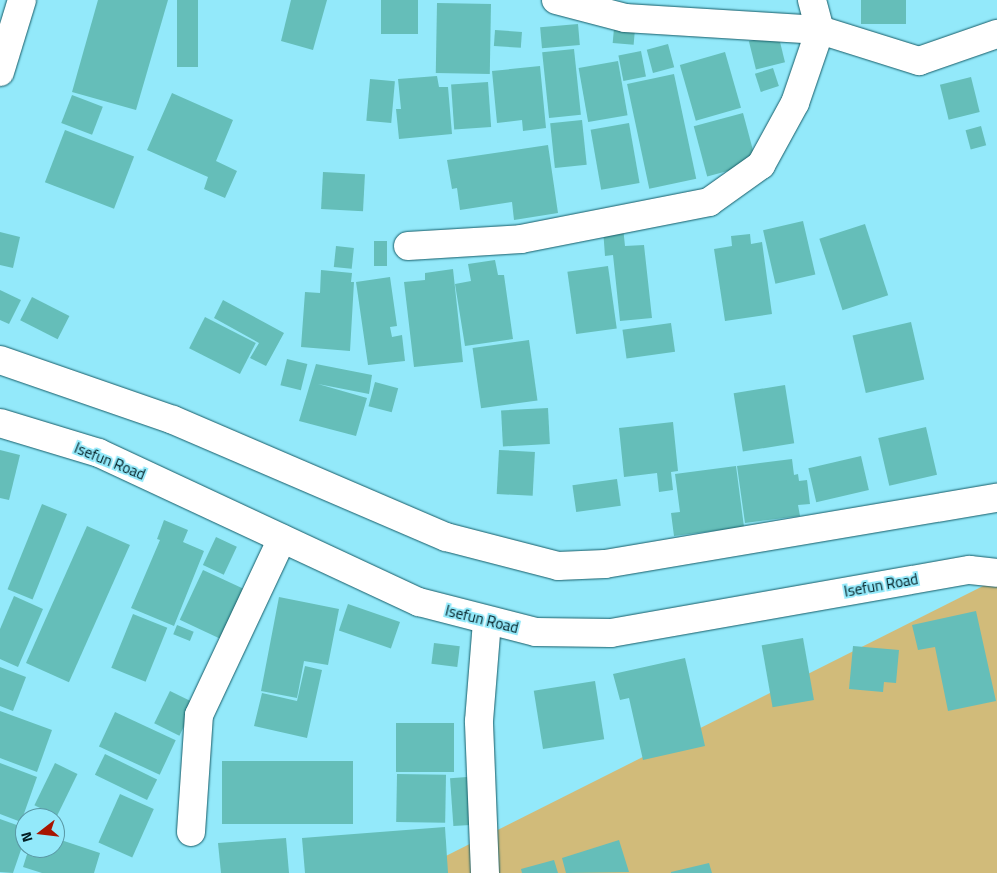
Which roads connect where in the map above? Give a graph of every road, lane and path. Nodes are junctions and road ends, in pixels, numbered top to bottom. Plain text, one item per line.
1 (22, 0) edge
2 (556, 0) edge
3 (812, 0) edge
4 (820, 30) junction
5 (997, 34) edge
6 (0, 72) edge
7 (408, 246) dead end
8 (0, 360) edge
9 (0, 423) edge
10 (997, 498) edge
11 (282, 539) junction
12 (997, 573) edge
13 (487, 622) junction
14 (191, 832) dead end
15 (485, 873) edge

1 - 6 street
2 - 4 street
3 - 4 street
4 - 5 street
4 - 7 street
8 - 10 street
9 - 11 street, Isefun Road
11 - 13 street, Isefun Road
11 - 14 street
12 - 13 street, Isefun Road
13 - 15 street

